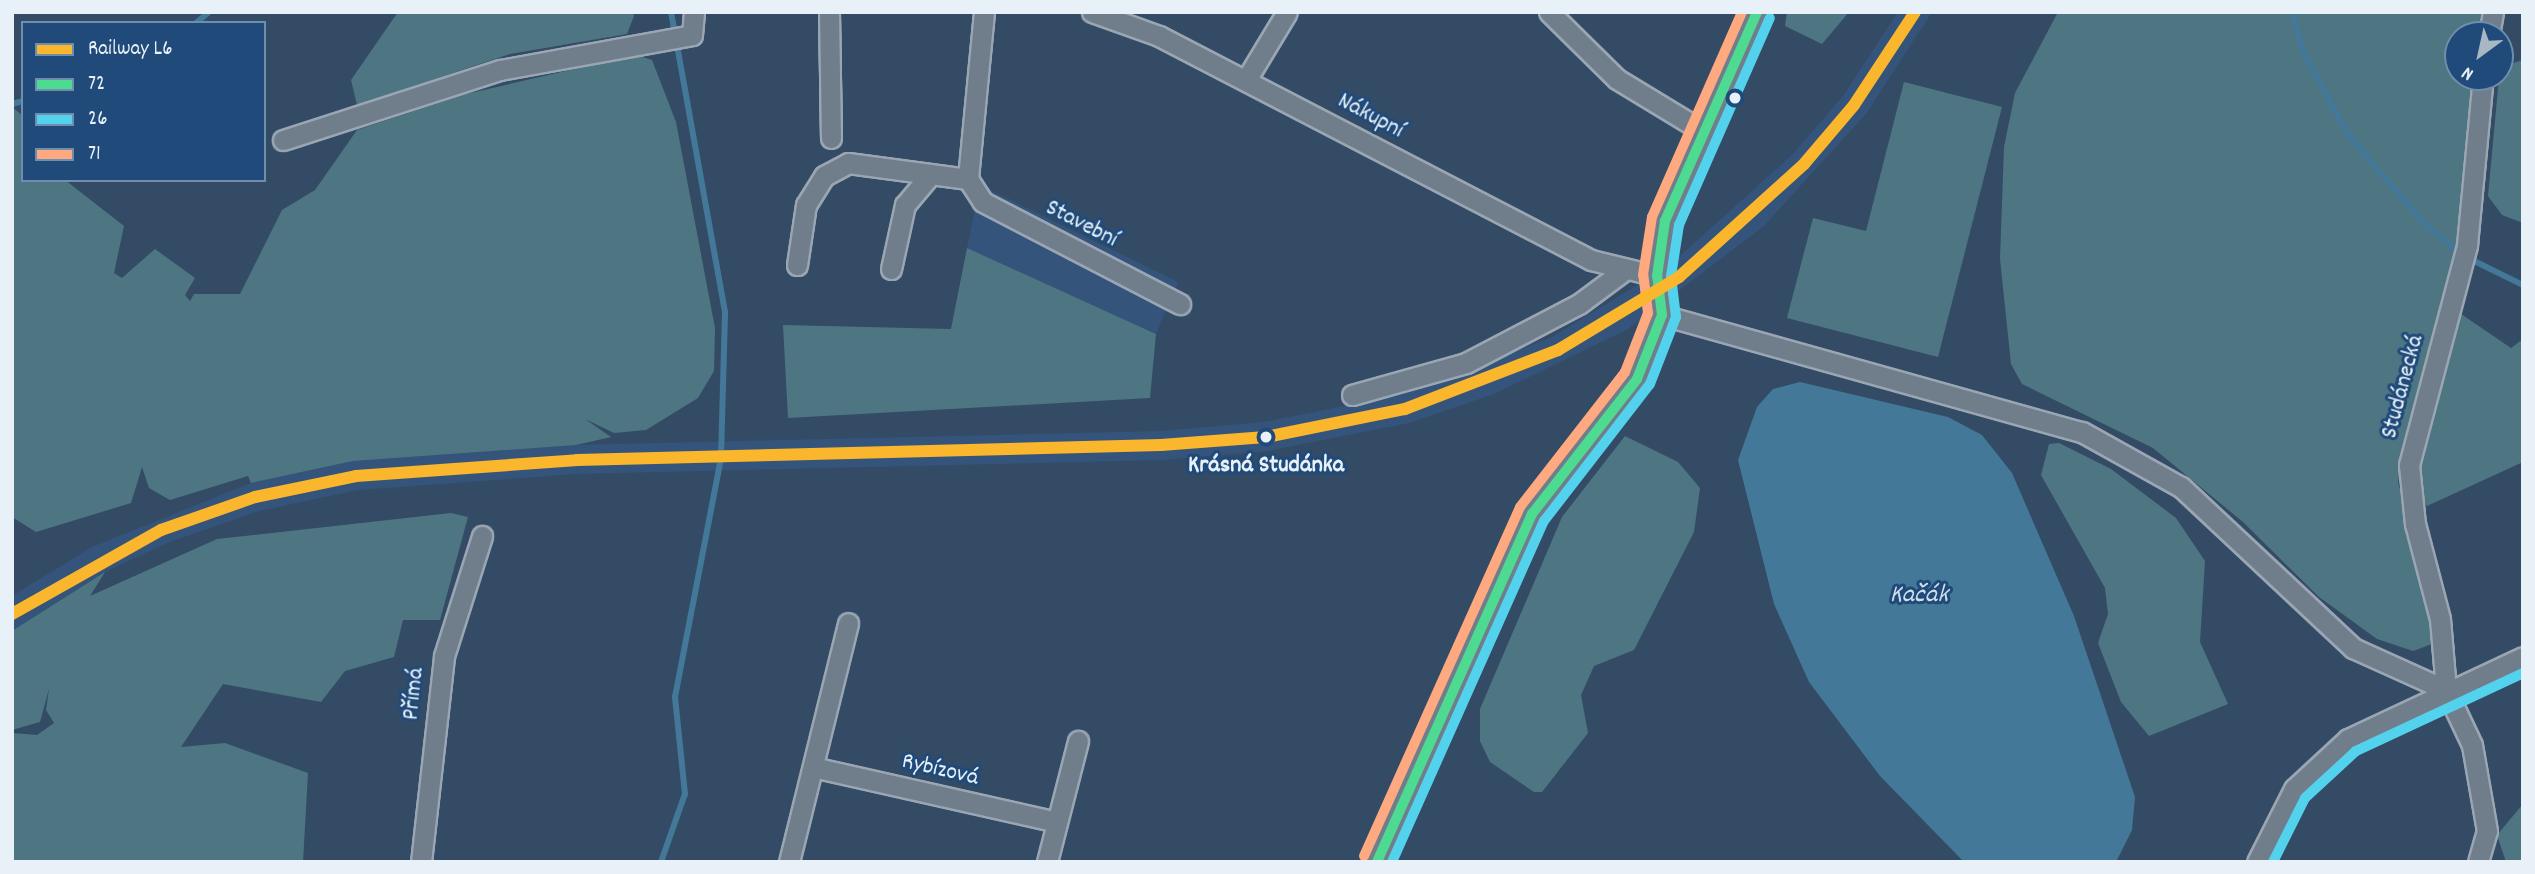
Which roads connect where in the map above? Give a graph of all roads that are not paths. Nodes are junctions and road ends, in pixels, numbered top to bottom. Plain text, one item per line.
1 (694, 12) edge
2 (829, 12) edge
3 (984, 12) edge
4 (1093, 12) edge
5 (1287, 12) edge
6 (1549, 12) edge
7 (1757, 12) edge
8 (1246, 80) junction
9 (2482, 91) edge
10 (1704, 132) junction
11 (831, 138) dead end
12 (283, 139) dead end
13 (930, 175) junction
14 (968, 179) junction
15 (797, 265) dead end
16 (891, 269) dead end
17 (1622, 272) junction
18 (1657, 276) junction
19 (1180, 303) dead end
20 (1662, 315) junction
21 (1352, 395) dead end
22 (482, 536) dead end
23 (848, 623) dead end
24 (2523, 657) edge
25 (2455, 686) junction
26 (1078, 741) dead end
27 (813, 767) junction
28 (1057, 822) junction
29 (421, 862) edge
30 (789, 862) edge
31 (1047, 862) edge
32 (1377, 862) edge
33 (2257, 862) edge
34 (2478, 862) edge

1 - 12 street
2 - 11 street
3 - 14 street
4 - 8 street, Nákupní
5 - 8 street
6 - 10 street
7 - 10 main road
8 - 17 street, Nákupní
9 - 25 street, Studánecká
10 - 18 main road
13 - 14 street
13 - 15 street
13 - 16 street
14 - 19 street, Stavební
17 - 18 street, Nákupní
17 - 21 street
18 - 20 main road
20 - 25 street
20 - 32 main road
22 - 29 street, Přímá
23 - 27 street
24 - 25 street
25 - 33 street
25 - 34 street, Studánecká
26 - 28 street
27 - 28 street, Rybízová
27 - 30 street
28 - 31 street

